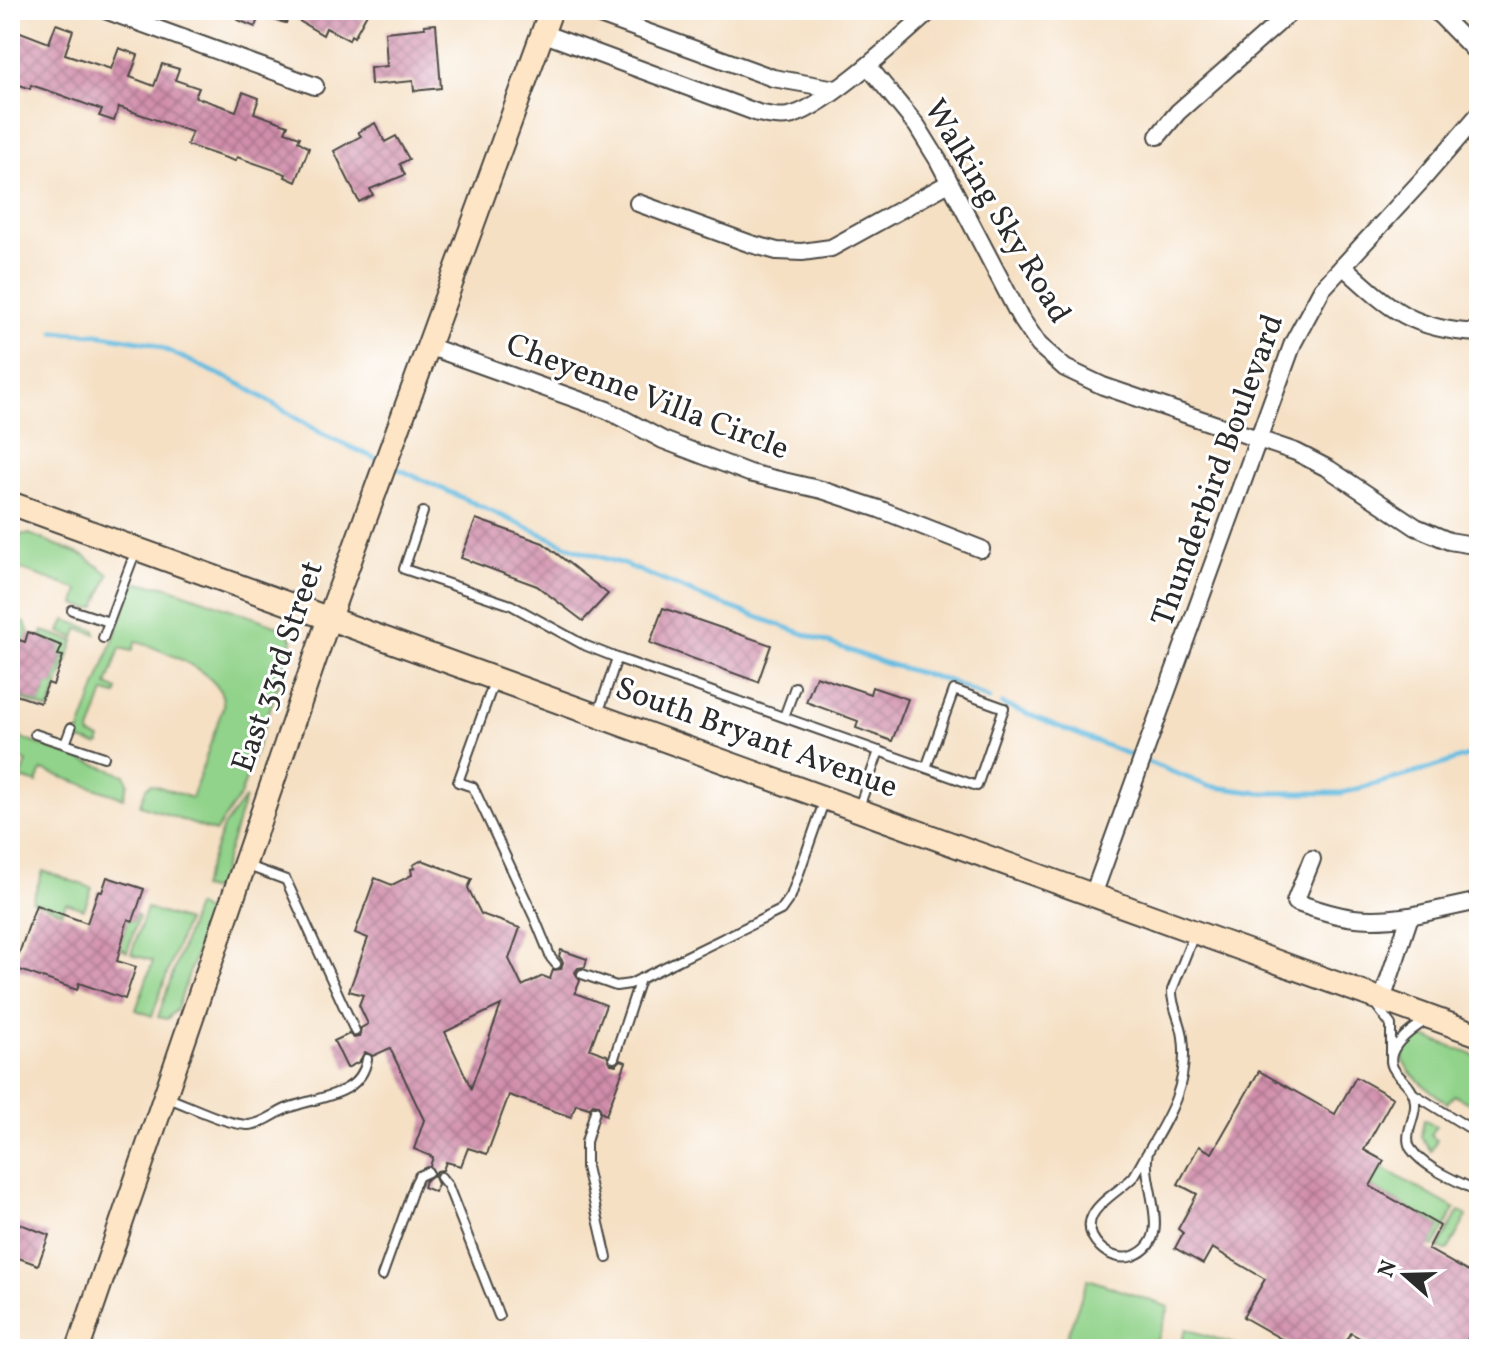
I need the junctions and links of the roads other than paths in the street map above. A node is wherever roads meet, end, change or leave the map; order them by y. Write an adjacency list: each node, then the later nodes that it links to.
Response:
1 (105, 10): 10 (street)
2 (551, 10): 7 (street, East 33rd Street)
3 (586, 10): 11 (street)
4 (931, 10): 9 (street)
5 (1293, 10): 13 (street)
6 (1435, 10): 8 (street)
7 (542, 33): 11 (street); 18 (street, East 33rd Street)
8 (1479, 55)
9 (868, 66): 11 (street); 14 (street, Walking Sky Road)
10 (315, 86)
11 (836, 89)
12 (1479, 114): 16 (street, Thunderbird Boulevard)
13 (1158, 136)
14 (949, 183): 15 (street); 19 (street, Walking Sky Road)
15 (638, 203)
16 (1343, 266): 17 (street); 19 (street, Thunderbird Boulevard)
17 (1479, 333)
18 (428, 346): 24 (street, Cheyenne Villa Circle); 26 (street, East 33rd Street)
19 (1257, 440): 22 (street, Walking Sky Road); 44 (street, Thunderbird Boulevard)
20 (10, 503): 23 (street, South Bryant Avenue)
21 (423, 512): 29 (lane)
22 (1479, 546)
23 (136, 549): 26 (street, South Bryant Avenue); 27 (lane)
24 (981, 549)
25 (72, 610): 27 (lane)
26 (329, 618): 30 (street, South Bryant Avenue); 43 (street, East 33rd Street)
27 (109, 622): 28 (lane)
28 (103, 638)
29 (617, 658): 32 (lane); 33 (lane)
30 (496, 678): 32 (street, South Bryant Avenue); 48 (lane)
31 (795, 687): 33 (lane)
32 (597, 715): 40 (street, South Bryant Avenue)
33 (784, 717): 37 (lane)
34 (71, 728): 36 (lane)
35 (35, 734): 36 (lane)
36 (65, 744): 38 (lane)
37 (879, 751): 39 (lane); 41 (lane)
38 (104, 757)
39 (926, 768): 39 (lane)
40 (825, 798): 41 (street, South Bryant Avenue); 50 (lane)
41 (858, 810): 44 (street, South Bryant Avenue)
42 (1312, 859): 46 (street)
43 (244, 865): 53 (lane); 59 (street, East 33rd Street)
44 (1093, 895): 47 (street, South Bryant Avenue)
45 (1479, 901): 46 (street)
46 (1410, 916): 51 (street)
47 (1195, 931): 51 (street, South Bryant Avenue); 62 (lane)
48 (556, 964)
49 (582, 974): 50 (lane)
50 (640, 979): 55 (lane)
51 (1375, 998): 52 (street, South Bryant Avenue); 56 (lane)
52 (1431, 1018): 54 (street, South Bryant Avenue); 56 (lane)
53 (355, 1031)
54 (1479, 1035)
55 (614, 1058)
56 (1391, 1058): 58 (lane)
57 (367, 1059): 59 (lane)
58 (1414, 1094): 61 (lane); 65 (lane)
59 (165, 1097): 69 (street, East 33rd Street)
60 (595, 1111): 66 (lane)
61 (1479, 1134)
62 (1148, 1152): 62 (lane)
63 (428, 1172): 67 (lane)
64 (441, 1177): 68 (lane)
65 (1479, 1192)
66 (607, 1258)
67 (382, 1276)
68 (499, 1316)
69 (78, 1349)

